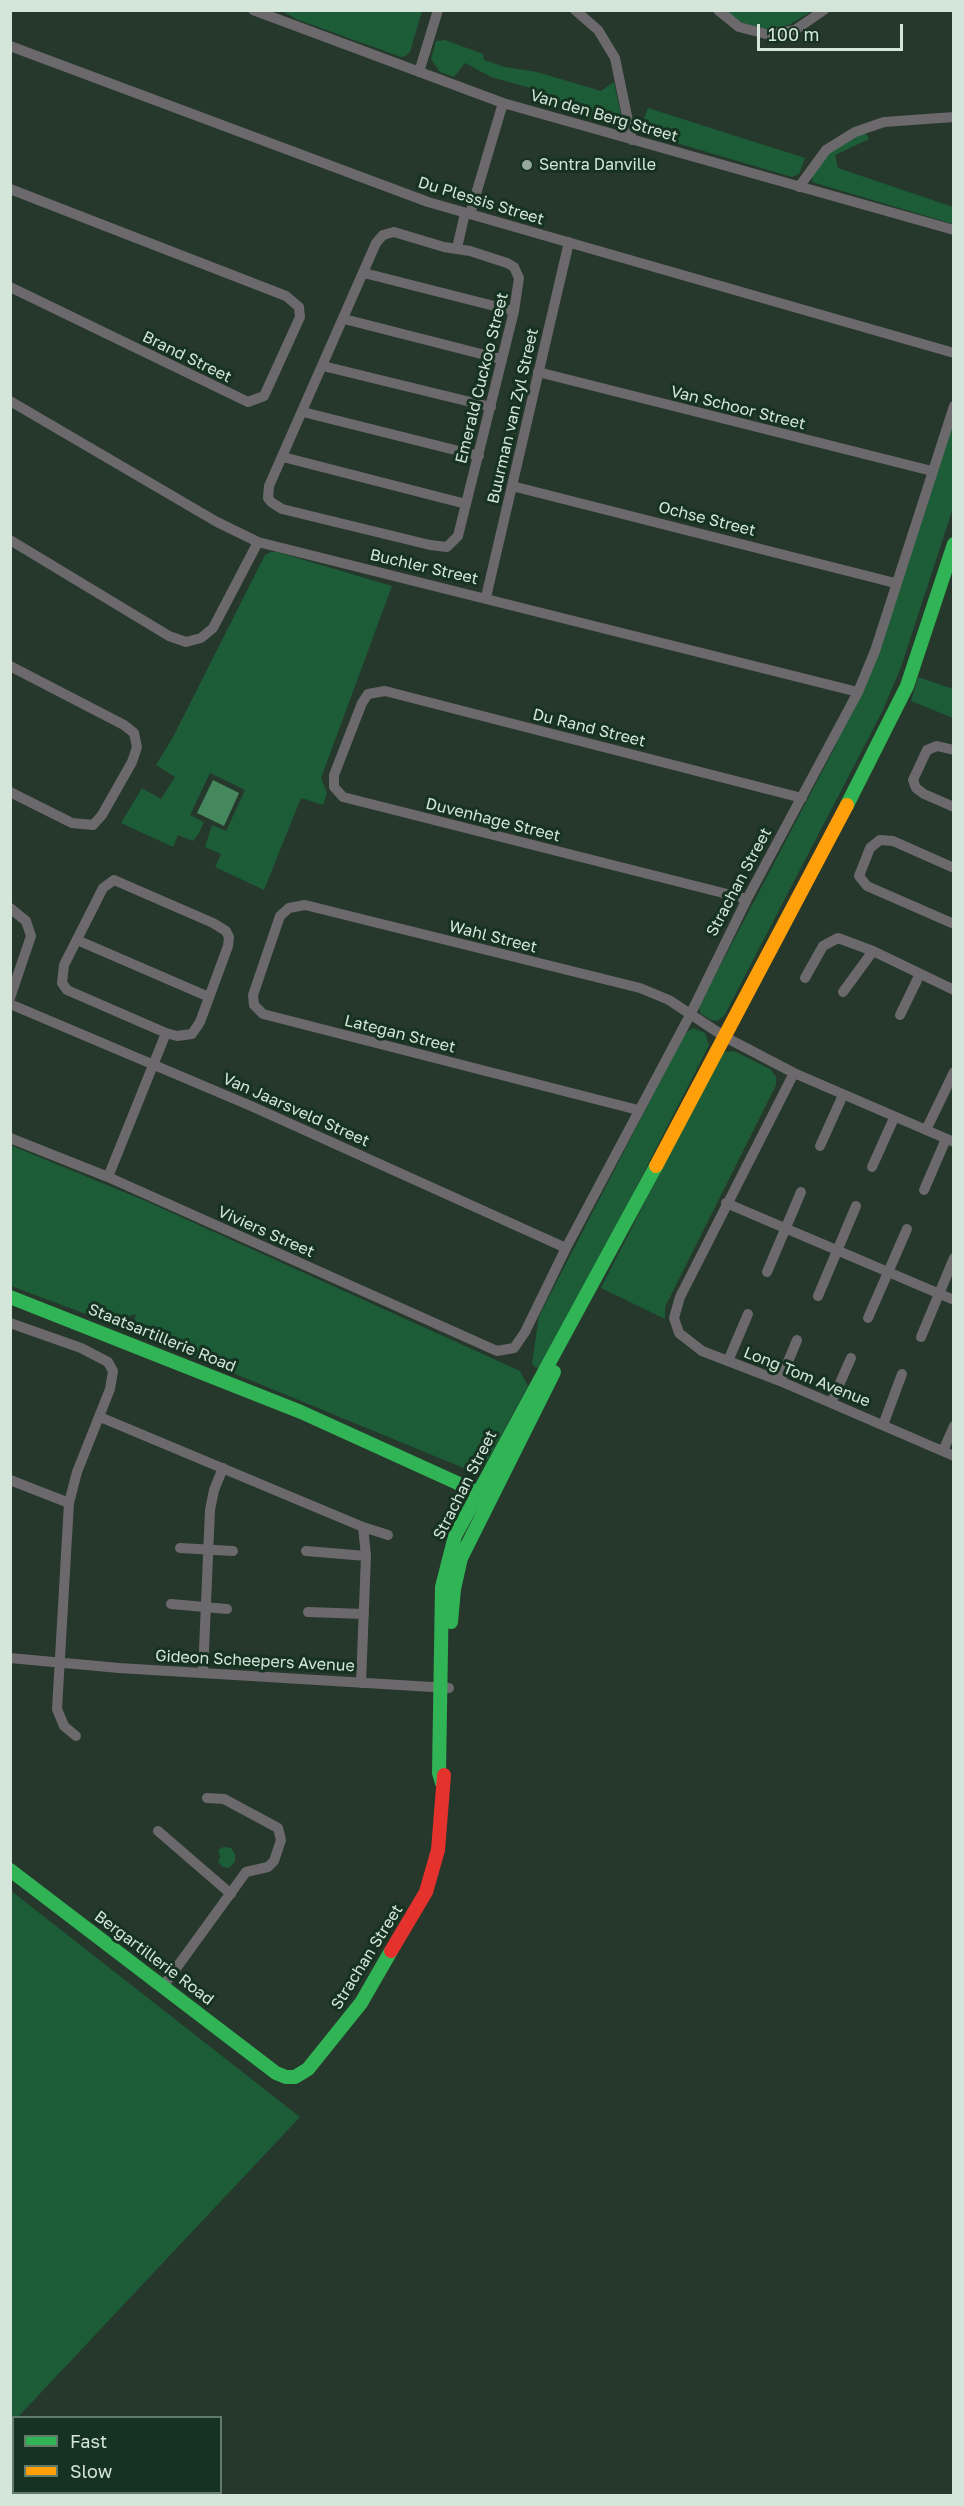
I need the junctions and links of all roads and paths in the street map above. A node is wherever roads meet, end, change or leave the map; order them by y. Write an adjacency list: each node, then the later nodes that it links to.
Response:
1 (254, 10): 7 (street, Van den Berg Street)
2 (438, 10): 7 (street)
3 (575, 10): 10 (street)
4 (718, 10): 5 (street)
5 (824, 10)
6 (10, 46): 13 (street, Du Plessis Street)
7 (419, 72): 8 (street, Van den Berg Street)
8 (503, 103): 10 (street, Van den Berg Street); 13 (street)
9 (954, 117): 11 (street)
10 (632, 140): 11 (street, Van den Berg Street)
11 (799, 187): 14 (street, Van den Berg Street)
12 (10, 189): 18 (street, Brand Street)
13 (468, 214): 15 (street, Du Plessis Street); 16 (street)
14 (954, 230)
15 (569, 242): 21 (street, Du Plessis Street); 24 (street, Buurman van Zyl Street)
16 (457, 248): 17 (street, Emerald Cuckoo Street); 19 (street, Emerald Cuckoo Street)
17 (364, 273): 19 (street); 20 (street, Emerald Cuckoo Street)
18 (10, 287)
19 (514, 310): 22 (street, Emerald Cuckoo Street)
20 (344, 319): 22 (street); 23 (street, Emerald Cuckoo Street)
21 (954, 353)
22 (501, 359): 27 (street, Emerald Cuckoo Street)
23 (323, 366): 27 (street); 28 (street, Emerald Cuckoo Street)
24 (538, 372): 31 (street, Van Schoor Street); 32 (street, Buurman van Zyl Street)
25 (10, 401): 35 (street, Buchler Street)
26 (954, 406): 31 (street, Strachan Street)
27 (490, 407): 29 (street, Emerald Cuckoo Street)
28 (303, 412): 29 (street); 30 (street, Emerald Cuckoo Street)
29 (478, 456): 33 (street, Emerald Cuckoo Street)
30 (283, 457): 33 (street); 33 (street, Emerald Cuckoo Street)
31 (932, 471): 37 (street, Strachan Street)
32 (512, 486): 37 (street, Ochse Street); 38 (street, Buurman van Zyl Street)
33 (466, 504)
34 (10, 540): 35 (street)
35 (258, 542): 38 (street, Buchler Street)
36 (954, 544): 63 (street, Strachan Street)
37 (895, 583): 40 (street, Strachan Street)
38 (486, 597): 40 (street, Buchler Street)
39 (10, 666): 43 (street)
40 (858, 692): 44 (street, Strachan Street)
41 (368, 694): 44 (street, Du Rand Street); 47 (street, Duvenhage Street)
42 (954, 750): 45 (street)
43 (10, 792)
44 (802, 798): 47 (street, Strachan Street)
45 (954, 807)
46 (954, 868): 50 (street)
47 (747, 899): 60 (street, Strachan Street)
48 (10, 908): 58 (street)
49 (284, 912): 60 (street, Wahl Street); 68 (street, Lategan Street)
50 (954, 924)
51 (77, 940): 57 (street); 57 (street); 62 (street)
52 (873, 951): 53 (street); 54 (street); 56 (street)
53 (920, 974): 55 (street); 61 (street)
54 (805, 978)
55 (954, 990)
56 (843, 992)
57 (209, 997): 62 (street)
58 (10, 998)
59 (10, 1004): 64 (street, Van Jaarsveld Street)
60 (690, 1015): 63 (street, Wahl Street); 68 (street, Strachan Street)
61 (900, 1015)
62 (166, 1033): 64 (street)
63 (725, 1037): 66 (street, Wahl Street); 109 (street, Strachan Street)
64 (152, 1063): 75 (street); 82 (street, Van Jaarsveld Street)
65 (954, 1072): 70 (street)
66 (794, 1073): 67 (street, Wahl Street); 78 (street)
67 (843, 1095): 69 (street, Wahl Street); 73 (street)
68 (638, 1110): 82 (street, Strachan Street)
69 (894, 1118): 70 (street, Wahl Street); 74 (street)
70 (926, 1130): 72 (street, Wahl Street)
71 (10, 1138): 75 (street, Viviers Street)
72 (950, 1140): 76 (street)
73 (820, 1146)
74 (872, 1167)
75 (108, 1177): 96 (street, Viviers Street)
76 (924, 1190)
77 (801, 1192): 81 (street)
78 (726, 1203): 81 (street); 98 (street, Long Tom Avenue)
79 (856, 1206): 83 (street)
80 (907, 1229): 86 (street)
81 (785, 1230): 83 (street); 85 (street)
82 (566, 1248): 96 (street, Strachan Street)
83 (836, 1252): 86 (street); 88 (street)
84 (954, 1258): 87 (street)
85 (767, 1272)
86 (888, 1274): 87 (street); 92 (street)
87 (939, 1294): 90 (street); 94 (street)
88 (818, 1296)
89 (10, 1297): 109 (street, Staatsartillerie Road)
90 (954, 1300)
91 (748, 1314): 98 (street)
92 (868, 1318)
93 (10, 1323): 102 (street)
94 (921, 1337)
95 (797, 1340): 100 (street)
96 (509, 1351)
97 (851, 1358): 101 (street)
98 (728, 1361): 100 (street, Long Tom Avenue)
99 (902, 1374): 103 (street)
100 (780, 1381): 101 (street, Long Tom Avenue)
101 (831, 1403): 103 (street, Long Tom Avenue)
102 (100, 1417): 107 (street); 110 (street)
103 (883, 1425): 105 (street, Long Tom Avenue)
104 (954, 1426): 105 (street)
105 (943, 1450): 106 (street, Long Tom Avenue)
106 (954, 1456)
107 (223, 1468): 111 (street); 114 (street)
108 (10, 1480): 110 (street)
109 (486, 1490): 127 (street, Strachan Street)
110 (69, 1503): 124 (street)
111 (363, 1527): 112 (street); 117 (street)
112 (388, 1534)
113 (180, 1548): 114 (street)
114 (208, 1549): 115 (street); 119 (street)
115 (233, 1551)
116 (306, 1551): 117 (street)
117 (366, 1556): 122 (street)
118 (171, 1604): 119 (street)
119 (206, 1608): 120 (street); 125 (street)
120 (227, 1609)
121 (308, 1612): 122 (street)
122 (364, 1614): 126 (street)
123 (10, 1658): 124 (street, Gideon Scheepers Avenue)
124 (60, 1661): 125 (street, Gideon Scheepers Avenue); 128 (street)
125 (203, 1673): 126 (street, Gideon Scheepers Avenue)
126 (362, 1683): 127 (street, Gideon Scheepers Avenue)
127 (445, 1688): 134 (street, Strachan Street)
128 (76, 1736)
129 (207, 1798): 132 (street)
130 (158, 1831): 132 (street)
131 (10, 1870): 133 (street, Bergartillerie Road)
132 (231, 1894): 133 (street)
133 (165, 1985): 134 (street, Bergartillerie Road)
134 (276, 2073)

